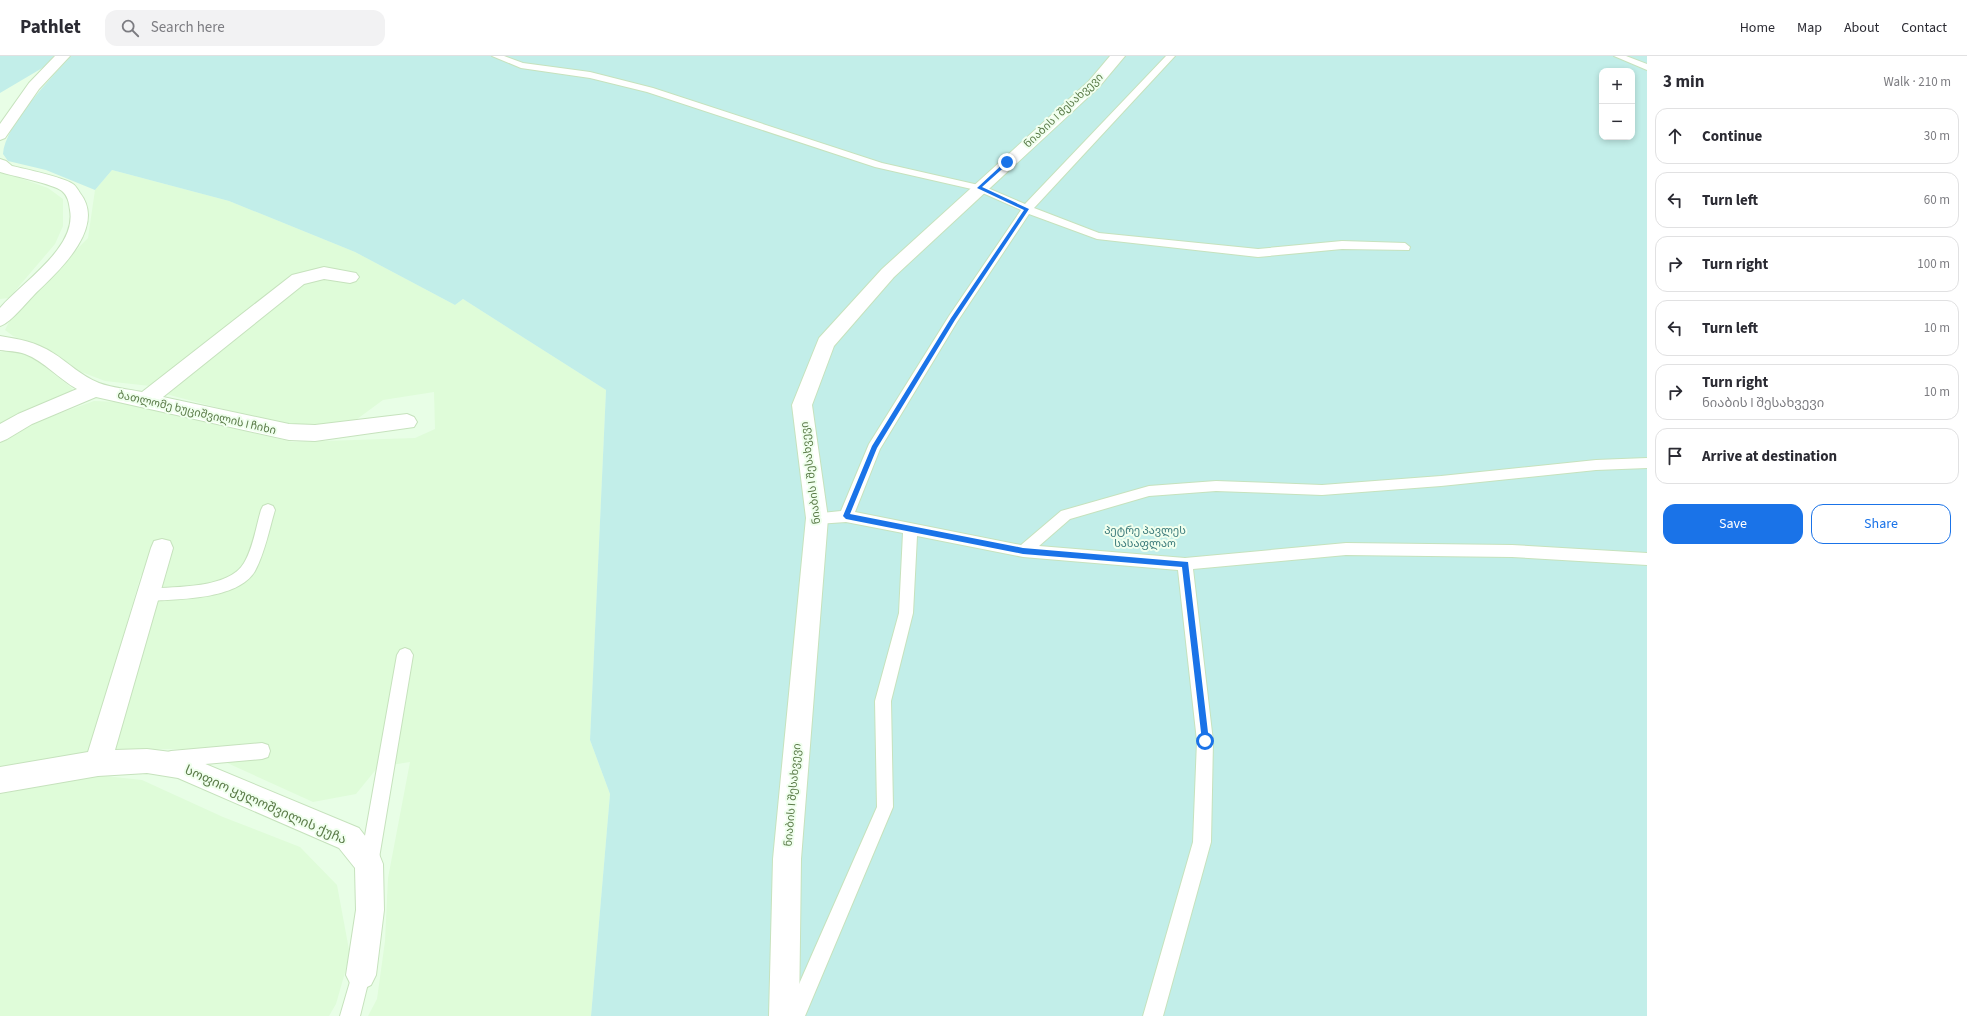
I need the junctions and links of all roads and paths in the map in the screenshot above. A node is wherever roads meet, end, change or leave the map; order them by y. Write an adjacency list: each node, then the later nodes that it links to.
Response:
1 (63, 56): 7 (street)
2 (496, 56): 10 (lane)
3 (1118, 56): 10 (street, ნიაბის I შესახვევი)
4 (1171, 56): 11 (lane)
5 (1618, 56): 6 (lane)
6 (1647, 67)
7 (6, 117): 8 (street)
8 (0, 135)
9 (0, 164): 14 (street)
10 (979, 188): 11 (lane); 23 (street, ნიაბის I შესახვევი)
11 (1027, 209): 12 (lane); 22 (lane)
12 (1405, 247)
13 (350, 276): 17 (street)
14 (0, 320)
15 (0, 343): 16 (street, ბათლომე ხუციშვილის I ჩიხი)
16 (95, 389): 17 (street, ბათლომე ხუციშვილის I ჩიხი); 19 (street)
17 (145, 400): 18 (street, ბათლომე ხუციშვილის I ჩიხი)
18 (407, 422)
19 (0, 434)
20 (1647, 463): 26 (lane)
21 (268, 510): 29 (lane)
22 (846, 516): 23 (lane); 24 (lane)
23 (817, 518): 38 (street, ნიაბის I შესახვევი)
24 (910, 529): 26 (lane); 39 (lane)
25 (162, 548): 29 (street)
26 (1023, 551): 28 (lane)
27 (1647, 559): 28 (lane)
28 (1185, 564): 40 (lane)
29 (149, 595): 33 (street)
30 (405, 655): 35 (lane)
31 (262, 751): 32 (lane)
32 (147, 761): 33 (street, სოფიო ყულოშვილის ქუჩა); 35 (street, სოფიო ყულოშვილის ქუჩა)
33 (98, 763): 34 (street, სოფიო ყულოშვილის ქუჩა)
34 (0, 780)
35 (369, 864): 36 (street)
36 (361, 975): 37 (lane)
37 (350, 1016)
38 (784, 1016)
39 (795, 1016)
40 (1153, 1016)

